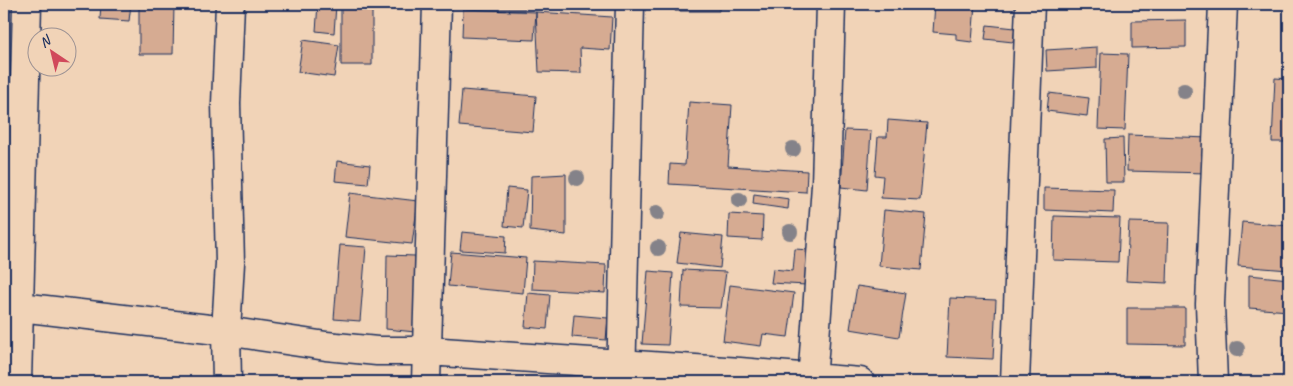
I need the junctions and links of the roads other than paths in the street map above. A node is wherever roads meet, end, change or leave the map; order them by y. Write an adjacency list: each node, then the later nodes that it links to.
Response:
1 (27, 4): 8 (street)
2 (230, 4): 9 (street)
3 (437, 4): 10 (street)
4 (630, 4): 11 (street)
5 (831, 4): 12 (street)
6 (1030, 4): 17 (street)
7 (1223, 4): 18 (street)
8 (12, 307): 9 (street); 13 (street)
9 (226, 330): 10 (street); 14 (street)
10 (428, 351): 11 (street); 15 (street)
11 (620, 373): 12 (street)
12 (812, 381): 16 (street)
13 (18, 382)
14 (227, 382)
15 (426, 382)
16 (860, 382)
17 (1015, 382)
18 (1213, 382)

